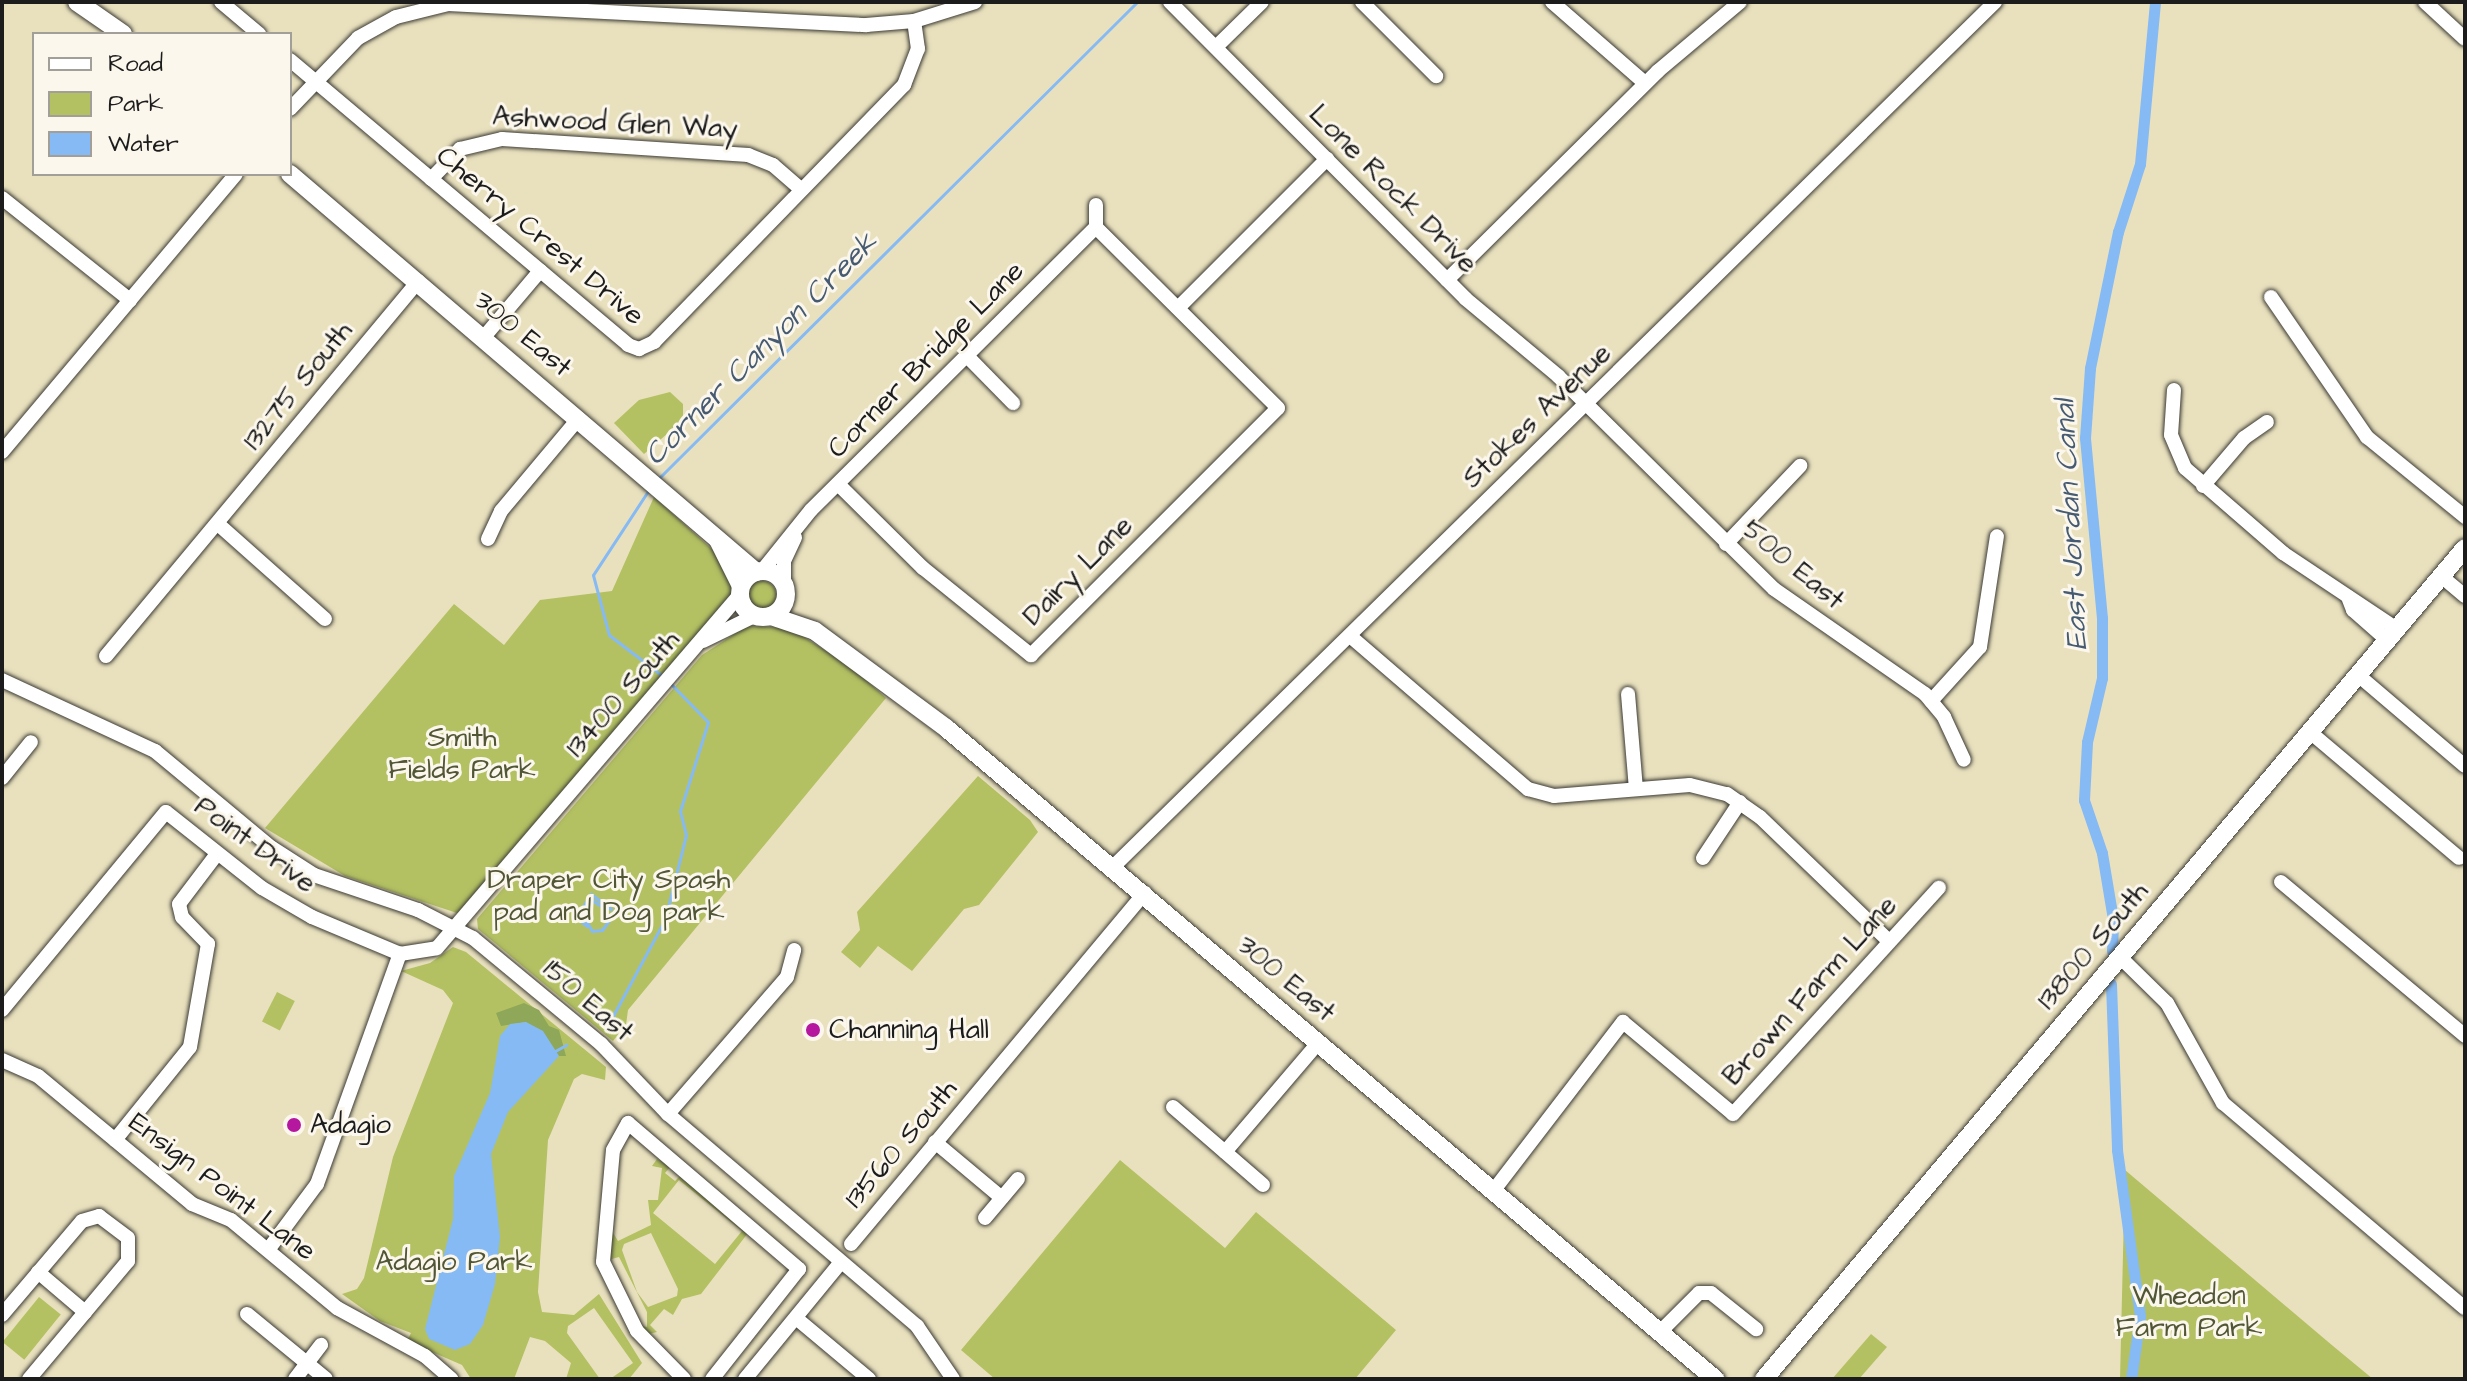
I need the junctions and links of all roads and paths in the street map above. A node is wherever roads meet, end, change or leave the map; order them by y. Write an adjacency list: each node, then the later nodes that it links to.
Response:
1 (221, 2): 15 (street)
2 (975, 2): 13 (street)
3 (1170, 2): 17 (street, Lone Rock Drive)
4 (1262, 2): 17 (street)
5 (1362, 2): 19 (street)
6 (1552, 2): 21 (street)
7 (1740, 2): 21 (street)
8 (1995, 2): 41 (street, Stokes Avenue)
9 (2425, 2): 16 (street)
10 (85, 4): 14 (main road)
11 (438, 4): 12 (street); 20 (street)
12 (563, 5): 13 (street)
13 (914, 21): 27 (street, Cherry Crest Drive)
14 (120, 32)
15 (257, 32)
16 (2465, 39)
17 (1216, 47): 23 (street, Lone Rock Drive)
18 (292, 62): 20 (street, Cherry Crest Drive)
19 (1436, 76)
20 (314, 81): 22 (street); 26 (street, Cherry Crest Drive)
21 (1645, 83): 32 (street)
22 (292, 107)
23 (1327, 159): 32 (street, Lone Rock Drive); 36 (street)
24 (234, 176): 35 (street)
25 (292, 176): 33 (main road, 300 East)
26 (431, 179): 27 (street, Ashwood Glen Way); 31 (street, Cherry Crest Drive)
27 (801, 189): 31 (street, Cherry Crest Drive)
28 (2, 198): 35 (street)
29 (1096, 205): 30 (street)
30 (1096, 227): 36 (street); 38 (street, Corner Bridge Lane)
31 (540, 271): 37 (street)
32 (1447, 280): 41 (street, Lone Rock Drive)
33 (418, 281): 37 (main road, 300 East); 49 (street, 13275 South)
34 (2271, 297): 48 (street)
35 (130, 300): 44 (street)
36 (1178, 308): 46 (street, Dairy Lane)
37 (484, 337): 42 (main road, 300 East)
38 (967, 356): 40 (street); 46 (street, Corner Bridge Lane)
39 (2174, 390): 47 (street)
40 (1013, 403)
41 (1586, 405): 54 (street, 500 East); 65 (street, Stokes Avenue)
42 (579, 418): 52 (street); 53 (main road, 300 East)
43 (2267, 422): 47 (street)
44 (2, 452)
45 (1800, 466): 54 (street)
46 (838, 484): 50 (street, Corner Bridge Lane)
47 (2203, 486): 64 (street)
48 (2465, 517)
49 (218, 524): 62 (street); 67 (street, 13275 South)
50 (795, 532): 56 (street, Corner Bridge Lane); 59 (street, Corner Bridge Lane)
51 (1997, 536): 71 (street)
52 (488, 539)
53 (718, 540): 56 (main road, 300 East); 58 (main road, 300 East)
54 (1726, 544): 71 (street, 500 East)
55 (2465, 548): 57 (main road, 13800 South)
56 (759, 572): 58 (main road); 59 (main road, 300 East)
57 (2441, 576): 60 (street); 64 (main road, 13800 South)
58 (740, 591): 61 (main road, 300 East); 66 (street, 13400 South)
59 (785, 591): 61 (main road); 63 (main road, 300 East)
60 (2465, 596)
61 (763, 616): 63 (main road, 300 East); 66 (street, 13400 South)
62 (325, 619)
63 (815, 631): 82 (main road, 300 East)
64 (2392, 635): 68 (main road, 13800 South)
65 (1350, 636): 77 (street); 82 (street, Stokes Avenue)
66 (703, 641): 86 (street, 13400 South)
67 (106, 656)
68 (2358, 675): 72 (main road, 13800 South); 75 (street)
69 (2, 680): 86 (street, 150 East)
70 (1628, 694): 77 (street)
71 (1931, 701): 74 (street, 500 East)
72 (2310, 732): 81 (street); 90 (main road, 13800 South)
73 (31, 742): 76 (street)
74 (1964, 760)
75 (2465, 766)
76 (2, 778)
77 (1636, 789): 78 (street)
78 (1740, 802): 80 (street); 87 (street)
79 (217, 854): 89 (street, Point Drive); 91 (street, Point Drive); 97 (street)
80 (1703, 858)
81 (2459, 858)
82 (1114, 866): 85 (main road, 300 East)
83 (2281, 882): 92 (street)
84 (1939, 888): 87 (street, Brown Farm Lane)
85 (1145, 893): 93 (main road, 300 East); 98 (street, 13560 South)
86 (458, 928): 89 (street); 96 (street, 150 East)
87 (1889, 941): 102 (street, Brown Farm Lane)
88 (794, 950): 96 (street)
89 (400, 954): 106 (street)
90 (2120, 957): 109 (street); 128 (main road, 13800 South)
91 (2, 1010)
92 (2465, 1036)
93 (1318, 1043): 99 (street); 102 (main road, 300 East)
94 (2, 1060): 97 (street, Ensign Point Lane)
95 (1173, 1107): 99 (street)
96 (668, 1114): 107 (street, 150 East)
97 (115, 1140): 106 (street, Ensign Point Lane)
98 (935, 1142): 103 (street); 105 (street, 13560 South)
99 (1225, 1152): 101 (street)
100 (1018, 1179): 103 (street)
101 (1263, 1185)
102 (1494, 1190): 115 (main road, 300 East)
103 (1002, 1198): 104 (street)
104 (985, 1218)
105 (851, 1244)
106 (268, 1250): 121 (street, Ensign Point Lane)
107 (841, 1262): 113 (street); 126 (street, 150 East)
108 (38, 1272): 110 (street); 110 (street); 112 (street)
109 (2465, 1308)
110 (85, 1312): 118 (street)
111 (247, 1314): 117 (street)
112 (2, 1315)
113 (796, 1318): 124 (street); 125 (street)
114 (1756, 1329): 115 (street)
115 (1660, 1332): 127 (main road, 300 East)
116 (321, 1345): 117 (street)
117 (307, 1364): 119 (street); 120 (street)
118 (29, 1379)
119 (295, 1379)
120 (326, 1379)
121 (451, 1379)
122 (684, 1379): 123 (street)
123 (712, 1379)
124 (745, 1379)
125 (869, 1379)
126 (953, 1379)
127 (1715, 1379)
128 (1764, 1379)

